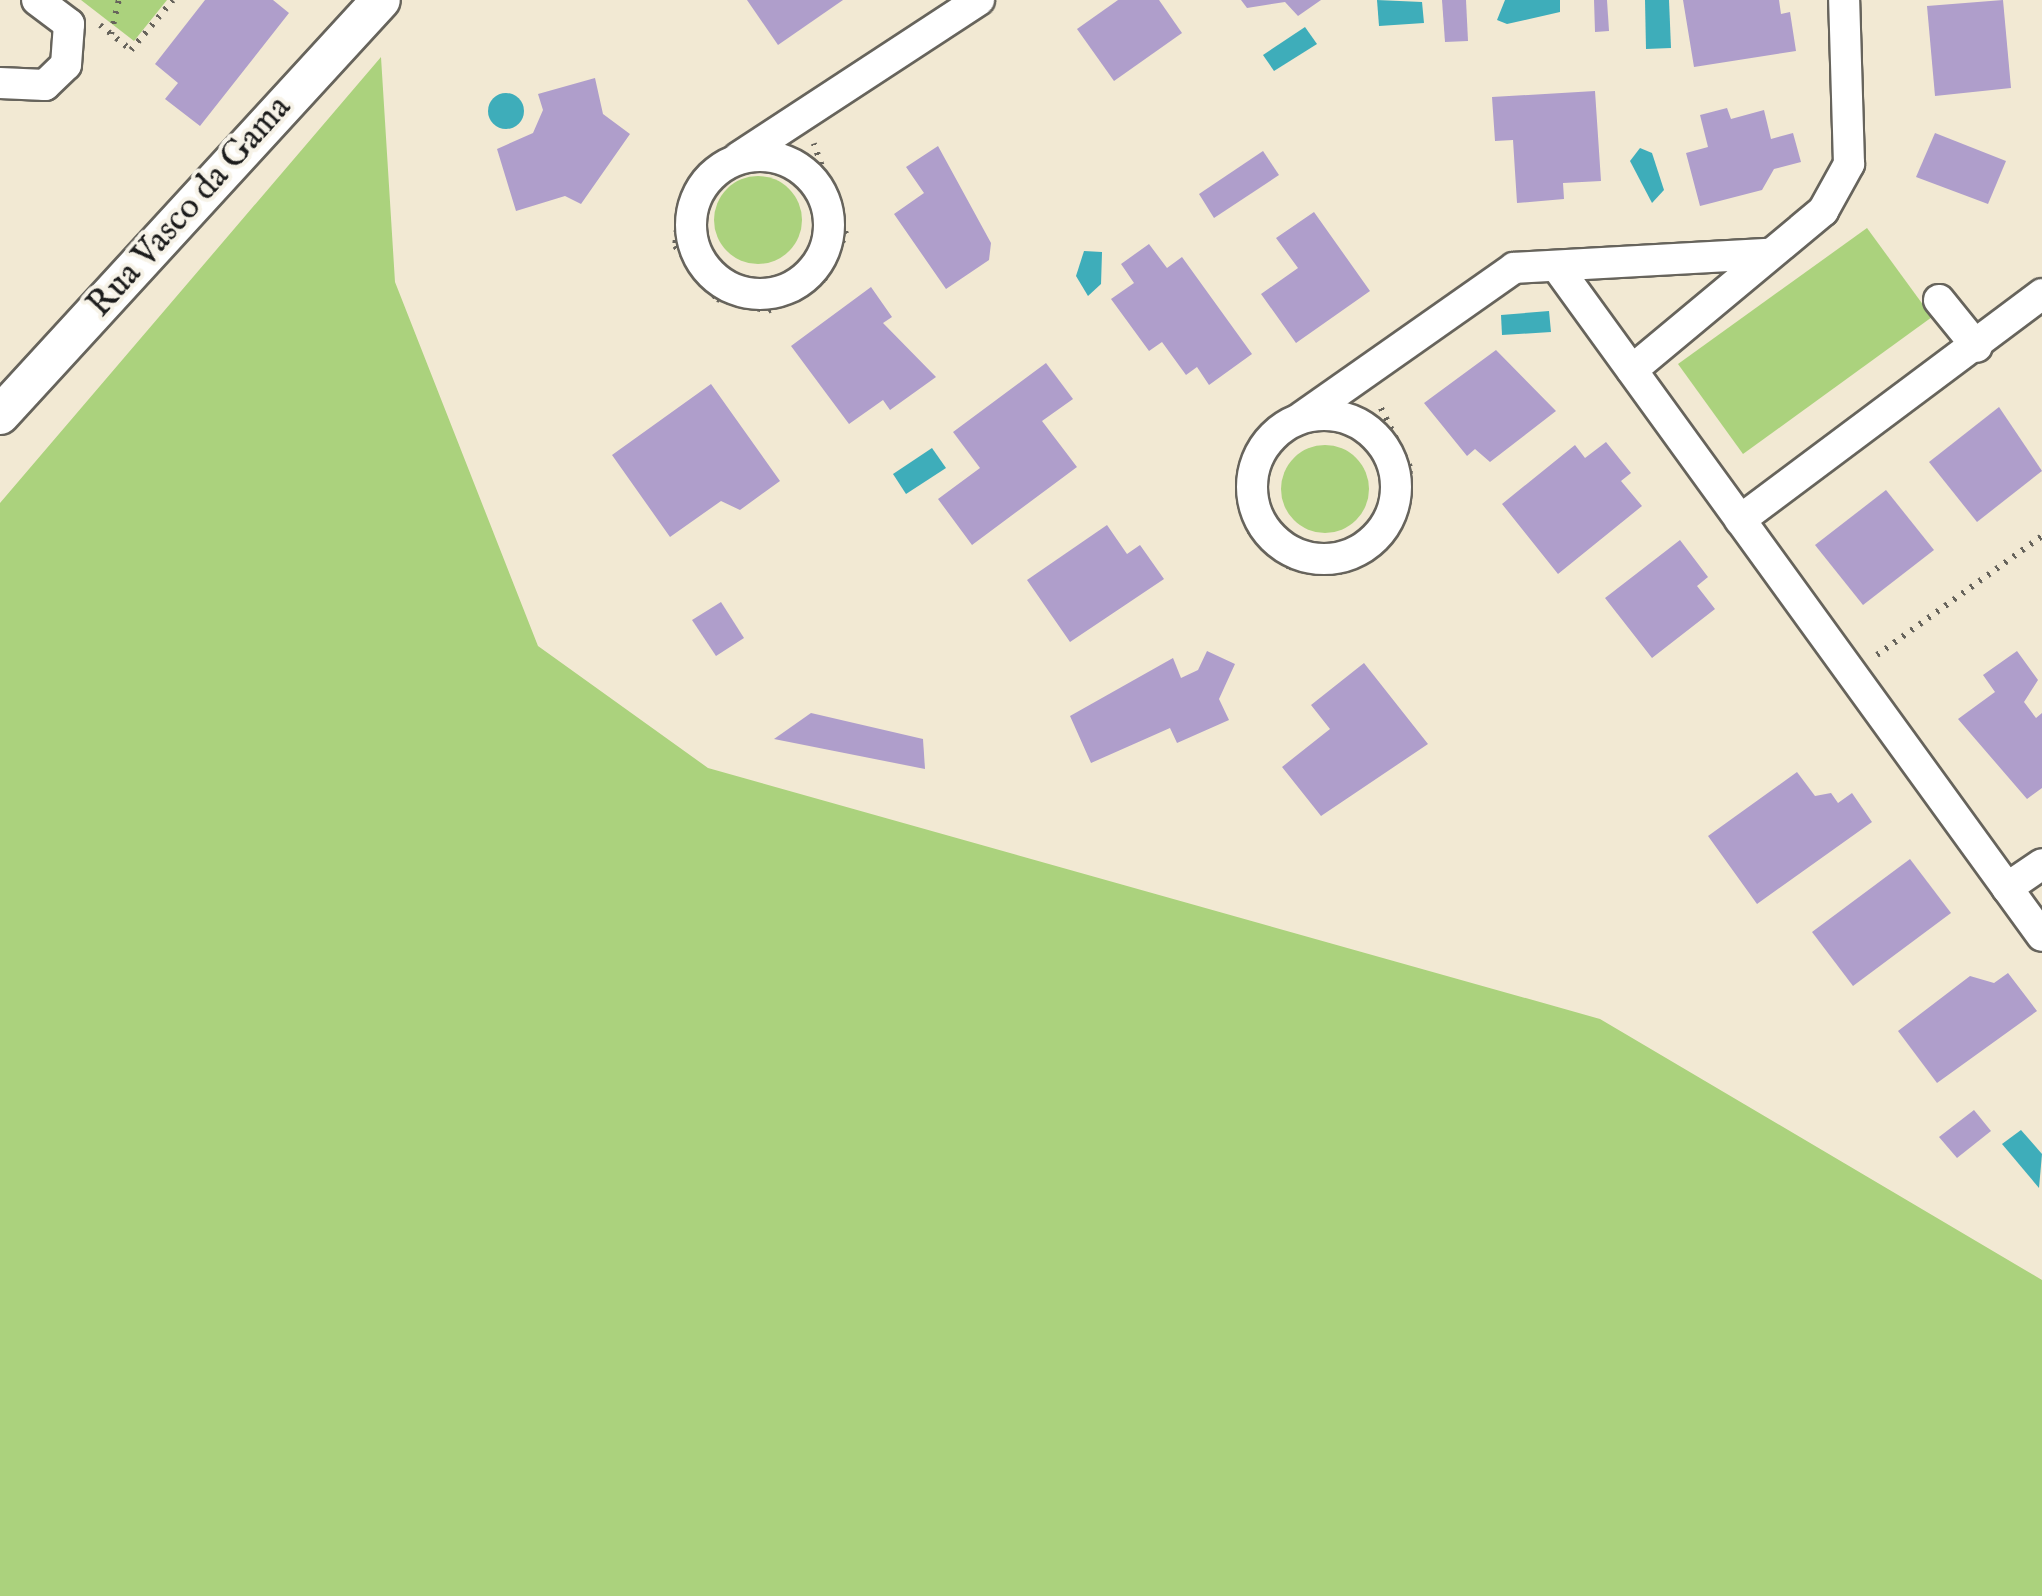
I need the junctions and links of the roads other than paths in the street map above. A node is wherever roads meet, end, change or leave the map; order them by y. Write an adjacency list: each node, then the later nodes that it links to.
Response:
1 (36, 0): 5 (street)
2 (381, 0): 17 (street, Rua Vasco da Gama)
3 (979, 0): 6 (street)
4 (1844, 0): 9 (street)
5 (0, 82)
6 (831, 98): 7 (street); 8 (street)
7 (728, 154): 8 (street); 8 (street)
8 (800, 168)
9 (1768, 254): 10 (street); 14 (street)
10 (1557, 267): 14 (street); 15 (street)
11 (2042, 294): 13 (street)
12 (1939, 300): 13 (street)
13 (1978, 346): 19 (street)
14 (1632, 370): 19 (street)
15 (1383, 376): 16 (street); 18 (street)
16 (1292, 414): 18 (street); 18 (street)
17 (0, 415)
18 (1368, 430)
19 (1740, 520): 21 (street)
20 (2042, 864): 21 (street)
21 (2007, 888): 22 (street)
22 (2042, 936)

